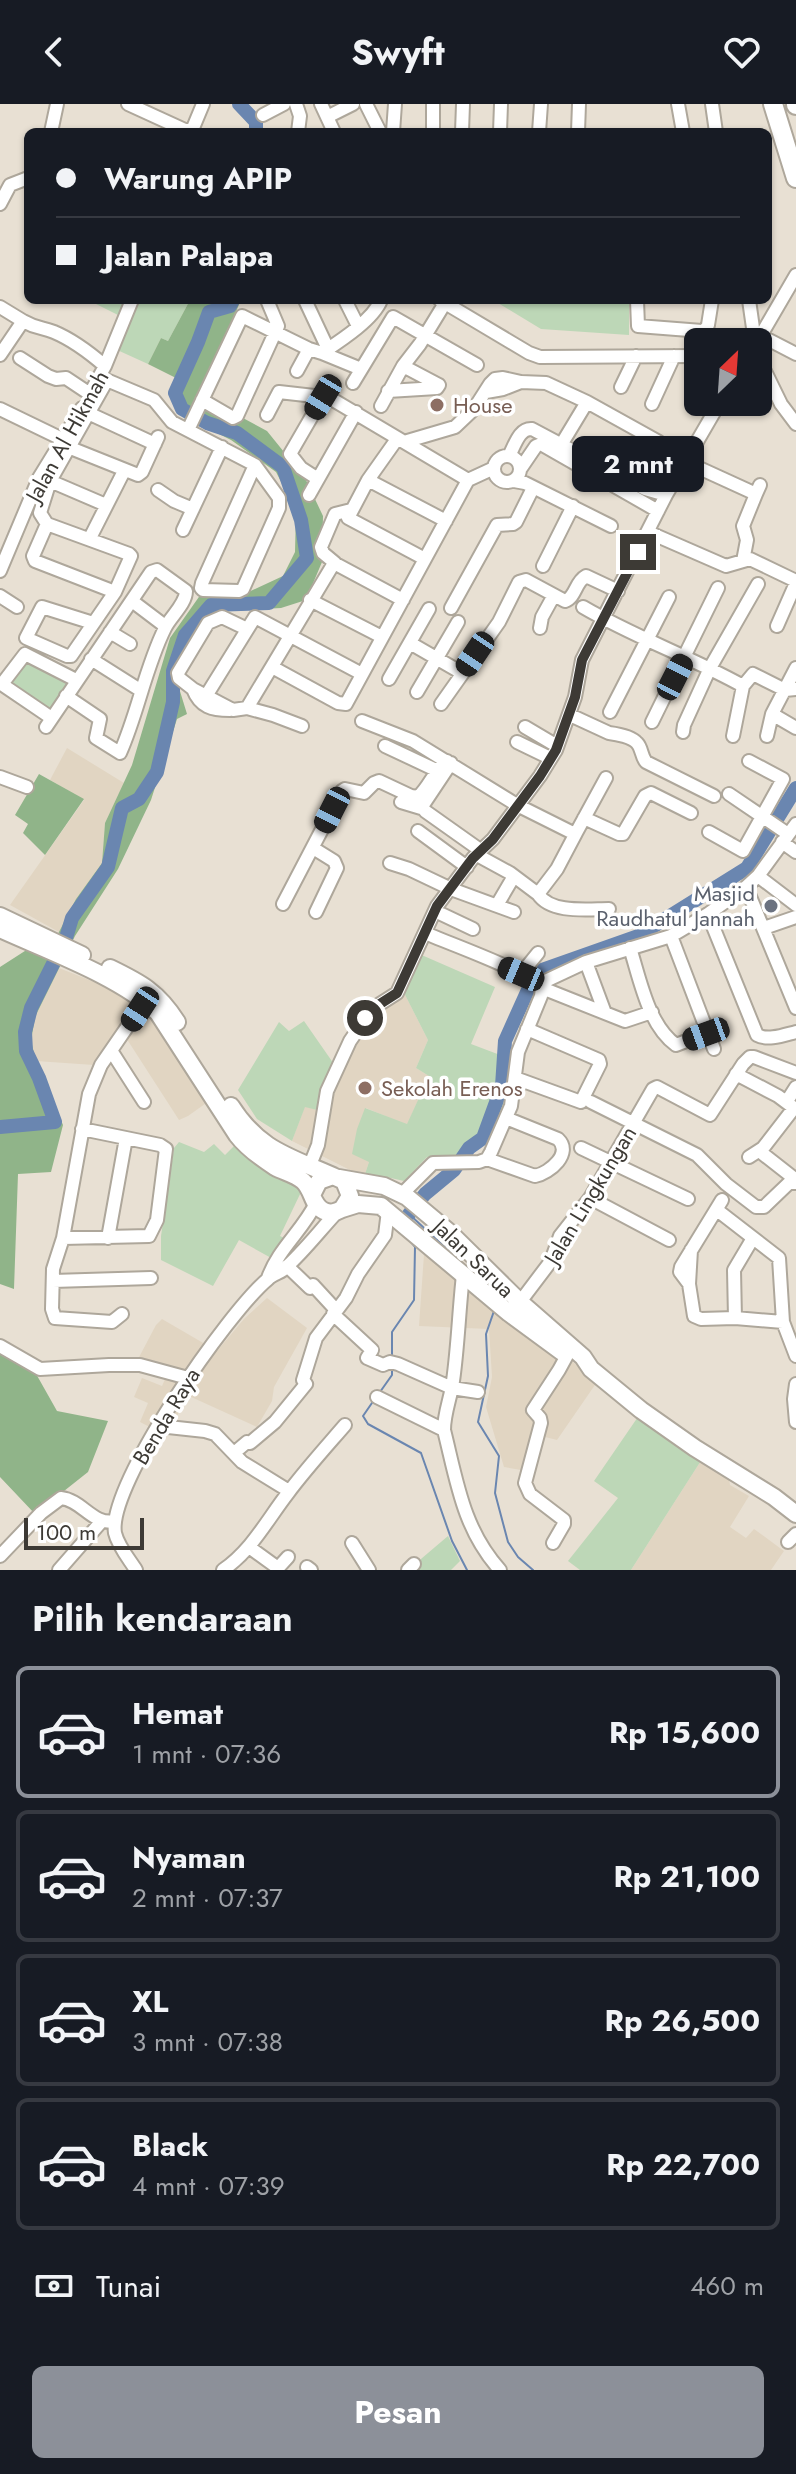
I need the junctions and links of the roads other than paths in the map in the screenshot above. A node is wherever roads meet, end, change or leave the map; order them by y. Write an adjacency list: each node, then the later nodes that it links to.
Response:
1 (57, 104): 20 (street)
2 (128, 104): 21 (street)
3 (203, 104): 22 (street)
4 (284, 104): 18 (street)
5 (296, 104): 23 (street)
6 (321, 104): 19 (street)
7 (353, 104): 19 (street)
8 (366, 104): 25 (street)
9 (395, 104): 26 (street)
10 (433, 104): 27 (street)
11 (463, 104): 28 (street)
12 (501, 104): 29 (street)
13 (541, 104): 30 (street)
14 (579, 104): 31 (street)
15 (678, 104): 32 (street)
16 (712, 104): 33 (street)
17 (773, 104): 34 (highway)
18 (263, 115)
19 (327, 117): 24 (street)
20 (53, 128)
21 (180, 128)
22 (193, 128)
23 (298, 128)
24 (332, 128)
25 (378, 128)
26 (393, 128)
27 (433, 128)
28 (462, 128)
29 (500, 128)
30 (539, 128)
31 (578, 128)
32 (682, 128)
33 (715, 128)
34 (796, 178)
35 (5, 182): 36 (street)
36 (0, 204)
37 (796, 275): 52 (street)
38 (130, 304): 64 (street, Jalan Al Hikmah)
39 (269, 304): 53 (street)
40 (306, 304): 56 (street)
41 (347, 304): 50 (street)
42 (380, 304): 50 (street)
43 (440, 304): 54 (street)
44 (447, 304): 59 (street)
45 (637, 304): 46 (street)
46 (711, 304)
47 (750, 304): 51 (street)
48 (0, 307): 49 (street)
49 (23, 321): 58 (street); 64 (street)
50 (358, 326): 56 (street)
51 (754, 328)
52 (765, 328)
53 (276, 332): 56 (street); 74 (street); 74 (street)
54 (425, 335): 63 (street); 65 (street); 66 (street)
55 (772, 342): 57 (street)
56 (320, 350): 66 (street); 67 (street)
57 (796, 354)
58 (0, 355)
59 (636, 356): 60 (street); 70 (street)
60 (674, 356): 61 (street); 76 (street)
61 (684, 357)
62 (20, 358): 72 (street)
63 (477, 365)
64 (105, 366): 72 (street, Jalan Al Hikmah)
65 (403, 366): 71 (street); 71 (street)
66 (361, 369): 68 (street)
67 (297, 371)
68 (353, 383)
69 (772, 386): 83 (street)
70 (621, 387)
71 (388, 391): 77 (street)
72 (90, 394): 87 (street, Jalan Al Hikmah)
73 (323, 397): 79 (street); 81 (street); 96 (street)
74 (201, 402): 84 (street)
75 (587, 402): 85 (street); 86 (street); 89 (street)
76 (652, 404)
77 (381, 406)
78 (0, 409): 87 (street)
79 (356, 412): 85 (street); 96 (street)
80 (88, 413): 84 (street); 87 (street); 93 (street)
81 (267, 415)
82 (712, 416): 91 (street)
83 (796, 424)
84 (189, 427): 88 (street)
85 (400, 441): 95 (street); 98 (street)
86 (659, 442)
87 (65, 443): 93 (street); 99 (street); 116 (street, Jalan Al Hikmah)
88 (222, 447): 92 (street); 106 (street)
89 (559, 448): 90 (street); 97 (street); 103 (street)
90 (509, 456): 94 (street); 97 (street)
91 (686, 462): 102 (street); 117 (street)
92 (255, 465): 92 (street)
93 (124, 471): 104 (street)
94 (494, 472): 95 (street); 97 (street)
95 (475, 478): 109 (street)
96 (318, 479): 101 (street)
97 (522, 479): 105 (street); 133 (street)
98 (368, 480): 107 (street); 109 (street)
99 (50, 481): 104 (street); 110 (street)
100 (158, 490): 106 (street)
101 (309, 495)
102 (666, 495): 103 (street); 108 (street)
103 (646, 496): 108 (street)
104 (106, 505): 114 (street)
105 (573, 506): 111 (street); 119 (street)
106 (193, 509): 112 (street)
107 (351, 510): 115 (street); 118 (street)
108 (658, 511): 113 (street)
109 (446, 521): 115 (street)
110 (47, 524): 114 (street); 123 (street)
111 (611, 526)
112 (183, 530)
113 (648, 532): 117 (street); 124 (street)
114 (90, 538): 123 (street)
115 (425, 559): 129 (street)
116 (2, 561)
117 (743, 561): 120 (street)
118 (335, 563): 128 (street); 129 (street)
119 (543, 566)
120 (796, 582): 139 (street)
121 (758, 584): 152 (street)
122 (718, 588): 148 (street)
123 (115, 592): 137 (street)
124 (616, 594): 126 (street); 135 (street)
125 (0, 596): 131 (street)
126 (553, 597): 140 (street); 154 (street)
127 (669, 597): 145 (street)
128 (310, 600): 143 (street); 144 (street)
129 (403, 600): 144 (street)
130 (132, 601): 138 (street); 138 (street); 142 (street)
131 (17, 607)
132 (583, 607): 135 (street)
133 (451, 608)
134 (429, 609): 146 (street)
135 (604, 619): 145 (street); 170 (street)
136 (458, 622): 149 (street)
137 (93, 623): 137 (street)
138 (165, 626): 161 (street)
139 (777, 626)
140 (540, 628)
141 (247, 629): 143 (street); 160 (street); 165 (street)
142 (110, 632): 147 (street); 150 (street)
143 (290, 635): 151 (street); 155 (street)
144 (382, 637): 155 (street)
145 (648, 640): 148 (street); 168 (street)
146 (410, 643): 149 (street); 156 (street)
147 (130, 644)
148 (685, 657): 152 (street); 172 (street)
149 (436, 658): 154 (street); 163 (street)
150 (91, 659): 157 (street); 161 (street)
151 (272, 667): 155 (street); 167 (street)
152 (710, 668): 159 (street); 176 (street)
153 (796, 668): 162 (street)
154 (462, 673): 166 (street)
155 (362, 674)
156 (389, 679)
157 (76, 680): 158 (street); 164 (street)
158 (1, 684): 164 (street)
159 (743, 686): 162 (street); 177 (street)
160 (193, 689): 165 (street); 167 (street)
161 (140, 690): 164 (street)
162 (791, 690): 169 (street)
163 (417, 692)
164 (66, 696)
165 (206, 696): 167 (street)
166 (441, 704)
167 (240, 709): 173 (street)
168 (610, 712)
169 (772, 714): 175 (street); 178 (street)
170 (570, 715): 181 (street); 190 (street)
171 (362, 721): 184 (street)
172 (652, 722)
173 (302, 726)
174 (525, 727): 181 (street)
175 (796, 728)
176 (683, 732)
177 (733, 736)
178 (767, 736)
179 (517, 742): 182 (street)
180 (385, 746): 185 (street)
181 (557, 746): 182 (street)
182 (550, 758): 192 (street)
183 (749, 761): 196 (street)
184 (449, 762): 185 (street); 191 (street); 192 (street)
185 (436, 770): 200 (street)
186 (0, 777): 188 (street)
187 (606, 778): 195 (street)
188 (27, 787)
189 (729, 794): 196 (street)
190 (714, 796)
191 (401, 802)
192 (517, 805): 199 (street); 201 (street)
193 (425, 811): 201 (street)
194 (691, 813): 195 (street)
195 (584, 818): 199 (street)
196 (780, 828): 198 (street); 202 (street); 206 (street)
197 (418, 831): 204 (street)
198 (709, 832)
199 (576, 833): 209 (street)
200 (313, 848): 210 (street); 215 (street)
201 (479, 852): 204 (street); 205 (street)
202 (796, 852)
203 (390, 863): 208 (street)
204 (467, 867): 208 (street)
205 (514, 876): 209 (street); 211 (street)
206 (758, 876): 207 (street); 212 (street)
207 (746, 887): 217 (street); 220 (street)
208 (451, 889): 211 (street); 214 (street)
209 (538, 894): 213 (street)
210 (283, 904)
211 (497, 905): 216 (street)
212 (796, 905)
213 (609, 909)
214 (435, 911): 222 (street); 257 (street)
215 (316, 912)
216 (514, 912)
217 (708, 914): 224 (street); 239 (street)
218 (0, 916): 225 (main road)
219 (796, 917): 220 (street)
220 (764, 928): 231 (street)
221 (0, 929): 225 (main road)
222 (473, 929)
223 (430, 935): 232 (street)
224 (671, 936): 226 (street); 240 (street)
225 (47, 944): 228 (main road)
226 (630, 948): 229 (street); 236 (street)
227 (538, 953): 232 (street)
228 (72, 956): 234 (main road); 257 (main road, Jalan Sarua)
229 (586, 962): 233 (street); 237 (street)
230 (796, 968): 231 (street)
231 (782, 973): 235 (street)
232 (522, 975): 233 (street)
233 (539, 985): 237 (street); 238 (street)
234 (145, 1001): 242 (street); 260 (main road)
235 (796, 1008)
236 (652, 1012): 237 (street); 240 (street)
237 (605, 1013)
238 (527, 1029): 245 (street); 245 (street)
239 (796, 1032)
240 (707, 1033): 241 (street)
241 (714, 1049)
242 (112, 1052): 246 (street); 250 (street)
243 (796, 1073): 244 (street)
244 (736, 1074): 249 (street, Jalan Lingkungan); 253 (street)
245 (515, 1078): 248 (street)
246 (144, 1102)
247 (591, 1102): 249 (street)
248 (506, 1118): 255 (street); 255 (street)
249 (633, 1125): 256 (street, Jalan Lingkungan); 259 (street)
250 (82, 1129): 251 (street); 266 (street)
251 (126, 1138): 267 (street); 267 (street)
252 (581, 1148): 256 (street)
253 (763, 1148): 254 (street); 259 (street)
254 (749, 1157)
255 (487, 1159): 261 (street)
256 (610, 1163): 262 (street, Jalan Lingkungan); 263 (street)
257 (310, 1165): 258 (main road, Jalan Sarua); 260 (main road)
258 (336, 1177): 260 (main road); 261 (main road, Jalan Sarua); 264 (main road)
259 (795, 1182)
260 (311, 1193): 264 (main road); 273 (street, Benda Raya)
261 (404, 1195): 275 (main road, Jalan Sarua)
262 (590, 1198): 269 (street); 275 (street, Jalan Lingkungan)
263 (688, 1199)
264 (340, 1210): 265 (main road); 270 (street, Benda Raya)
265 (394, 1215): 271 (main road, Jalan Sarua); 276 (street)
266 (63, 1238): 267 (street); 274 (street)
267 (108, 1238)
268 (753, 1238): 278 (street); 278 (street); 279 (street)
269 (669, 1240)
270 (287, 1266): 273 (street, Benda Raya); 276 (street)
271 (463, 1275): 281 (main road, Jalan Sarua); 285 (street)
272 (151, 1278): 274 (street)
273 (268, 1278): 283 (street, Benda Raya)
274 (53, 1281): 277 (street)
275 (520, 1302): 281 (main road, Jalan Sarua)
276 (335, 1312): 285 (street); 292 (street)
277 (122, 1314)
278 (735, 1318): 279 (street)
279 (783, 1322): 282 (street)
280 (0, 1346): 283 (street)
281 (569, 1351): 294 (main road, Jalan Sarua); 298 (street)
282 (796, 1356)
283 (188, 1378): 290 (street, Benda Raya)
284 (796, 1384): 288 (street)
285 (452, 1388): 286 (street); 291 (street)
286 (478, 1392)
287 (377, 1397): 291 (street)
288 (795, 1418)
289 (345, 1425): 293 (street)
290 (159, 1426): 292 (street); 295 (street, Benda Raya)
291 (444, 1430): 306 (street)
292 (234, 1453): 293 (street)
293 (289, 1491): 299 (street)
294 (796, 1514)
295 (115, 1521): 296 (street); 303 (street)
296 (101, 1522): 300 (street); 302 (street)
297 (352, 1543): 305 (street)
298 (553, 1543)
299 (249, 1547): 301 (street); 304 (street)
300 (0, 1556)
301 (288, 1557)
302 (59, 1570)
303 (136, 1570)
304 (223, 1570)
305 (369, 1570)
306 (500, 1570)

